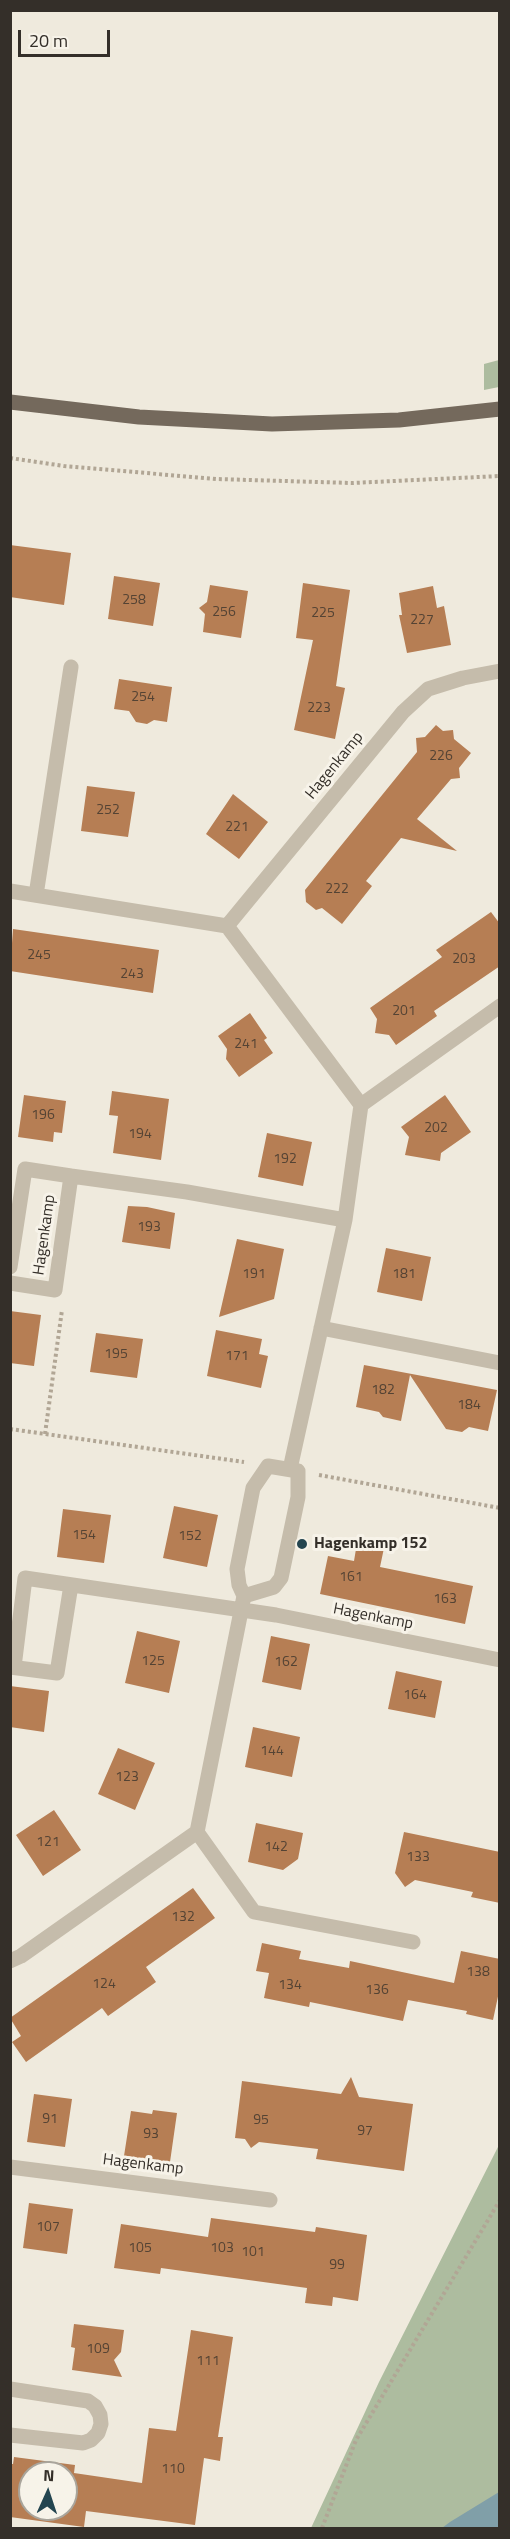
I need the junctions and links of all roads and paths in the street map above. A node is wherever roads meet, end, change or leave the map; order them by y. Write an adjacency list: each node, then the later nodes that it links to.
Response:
1 (10, 402): 2 (main road)
2 (500, 409)
3 (10, 458): 4 (path)
4 (500, 476)
5 (70, 667): 8 (street)
6 (500, 671): 9 (street, Hagenkamp)
7 (10, 891): 8 (street)
8 (36, 895): 9 (street)
9 (227, 926): 11 (street)
10 (500, 1006): 11 (street)
11 (361, 1105): 13 (street, Hagenkamp)
12 (71, 1176): 13 (street, Hagenkamp); 14 (street, Hagenkamp); 16 (street, Hagenkamp)
13 (345, 1220): 17 (street, Hagenkamp)
14 (10, 1267)
15 (10, 1283): 16 (street, Hagenkamp)
16 (55, 1290): 20 (path)
17 (321, 1328): 18 (street); 22 (street, Hagenkamp)
18 (500, 1364)
19 (10, 1430): 20 (path)
20 (45, 1434): 21 (path)
21 (268, 1466): 22 (street); 25 (street)
22 (294, 1470): 23 (path); 25 (street, Hagenkamp)
23 (500, 1508)
24 (71, 1585): 25 (street, Hagenkamp); 27 (street, Hagenkamp); 27 (street, Hagenkamp)
25 (242, 1603): 26 (street, Hagenkamp); 28 (street)
26 (500, 1660)
27 (12, 1667)
28 (197, 1832): 29 (street); 30 (street)
29 (413, 1942)
30 (10, 1961)
31 (10, 2167): 32 (street, Hagenkamp)
32 (270, 2199)
33 (500, 2200): 36 (path)
34 (10, 2389): 35 (street)
35 (10, 2435)
36 (322, 2529)

